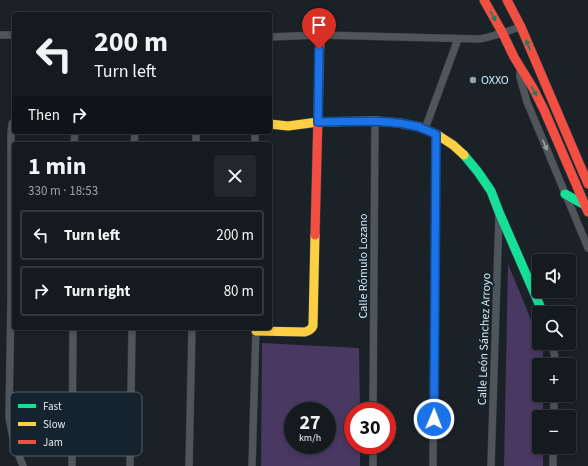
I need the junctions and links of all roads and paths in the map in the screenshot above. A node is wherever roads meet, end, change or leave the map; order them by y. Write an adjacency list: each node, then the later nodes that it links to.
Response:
1 (484, 0): 4 (street, one-way to 4)
2 (507, 0): 3 (street)
3 (521, 27): 4 (street); 17 (street, one-way to 3)
4 (502, 32): 9 (street); 10 (street)
5 (0, 35): 6 (street)
6 (12, 35)
7 (320, 35): 8 (street); 9 (street); 12 (street)
8 (272, 37)
9 (458, 39): 15 (street)
10 (520, 69): 18 (street, one-way to 18); 19 (street, one-way to 19)
11 (375, 121): 12 (street); 15 (street); 29 (street, Calle Rómulo Lozano)
12 (318, 122): 14 (street); 26 (street)
13 (12, 124): 30 (street)
14 (272, 124)
15 (424, 129): 16 (street)
16 (436, 134): 20 (street); 42 (street)
17 (588, 184)
18 (565, 194): 19 (street); 21 (street)
19 (586, 209)
20 (499, 212): 22 (street); 43 (street, Calle León Sánchez Arroyo)
21 (588, 248)
22 (540, 306)
23 (73, 330): 27 (street)
24 (132, 330): 28 (street)
25 (192, 330): 39 (street)
26 (256, 330): 40 (street)
27 (73, 392)
28 (131, 392)
29 (373, 402)
30 (10, 422)
31 (373, 454): 41 (street)
32 (553, 454): 44 (street)
33 (19, 456): 36 (street)
34 (72, 456): 37 (street)
35 (130, 456): 38 (street)
36 (23, 466)
37 (72, 466)
38 (130, 466)
39 (189, 466)
40 (252, 466)
41 (372, 466)
42 (433, 466)
43 (491, 466)
44 (553, 466)

